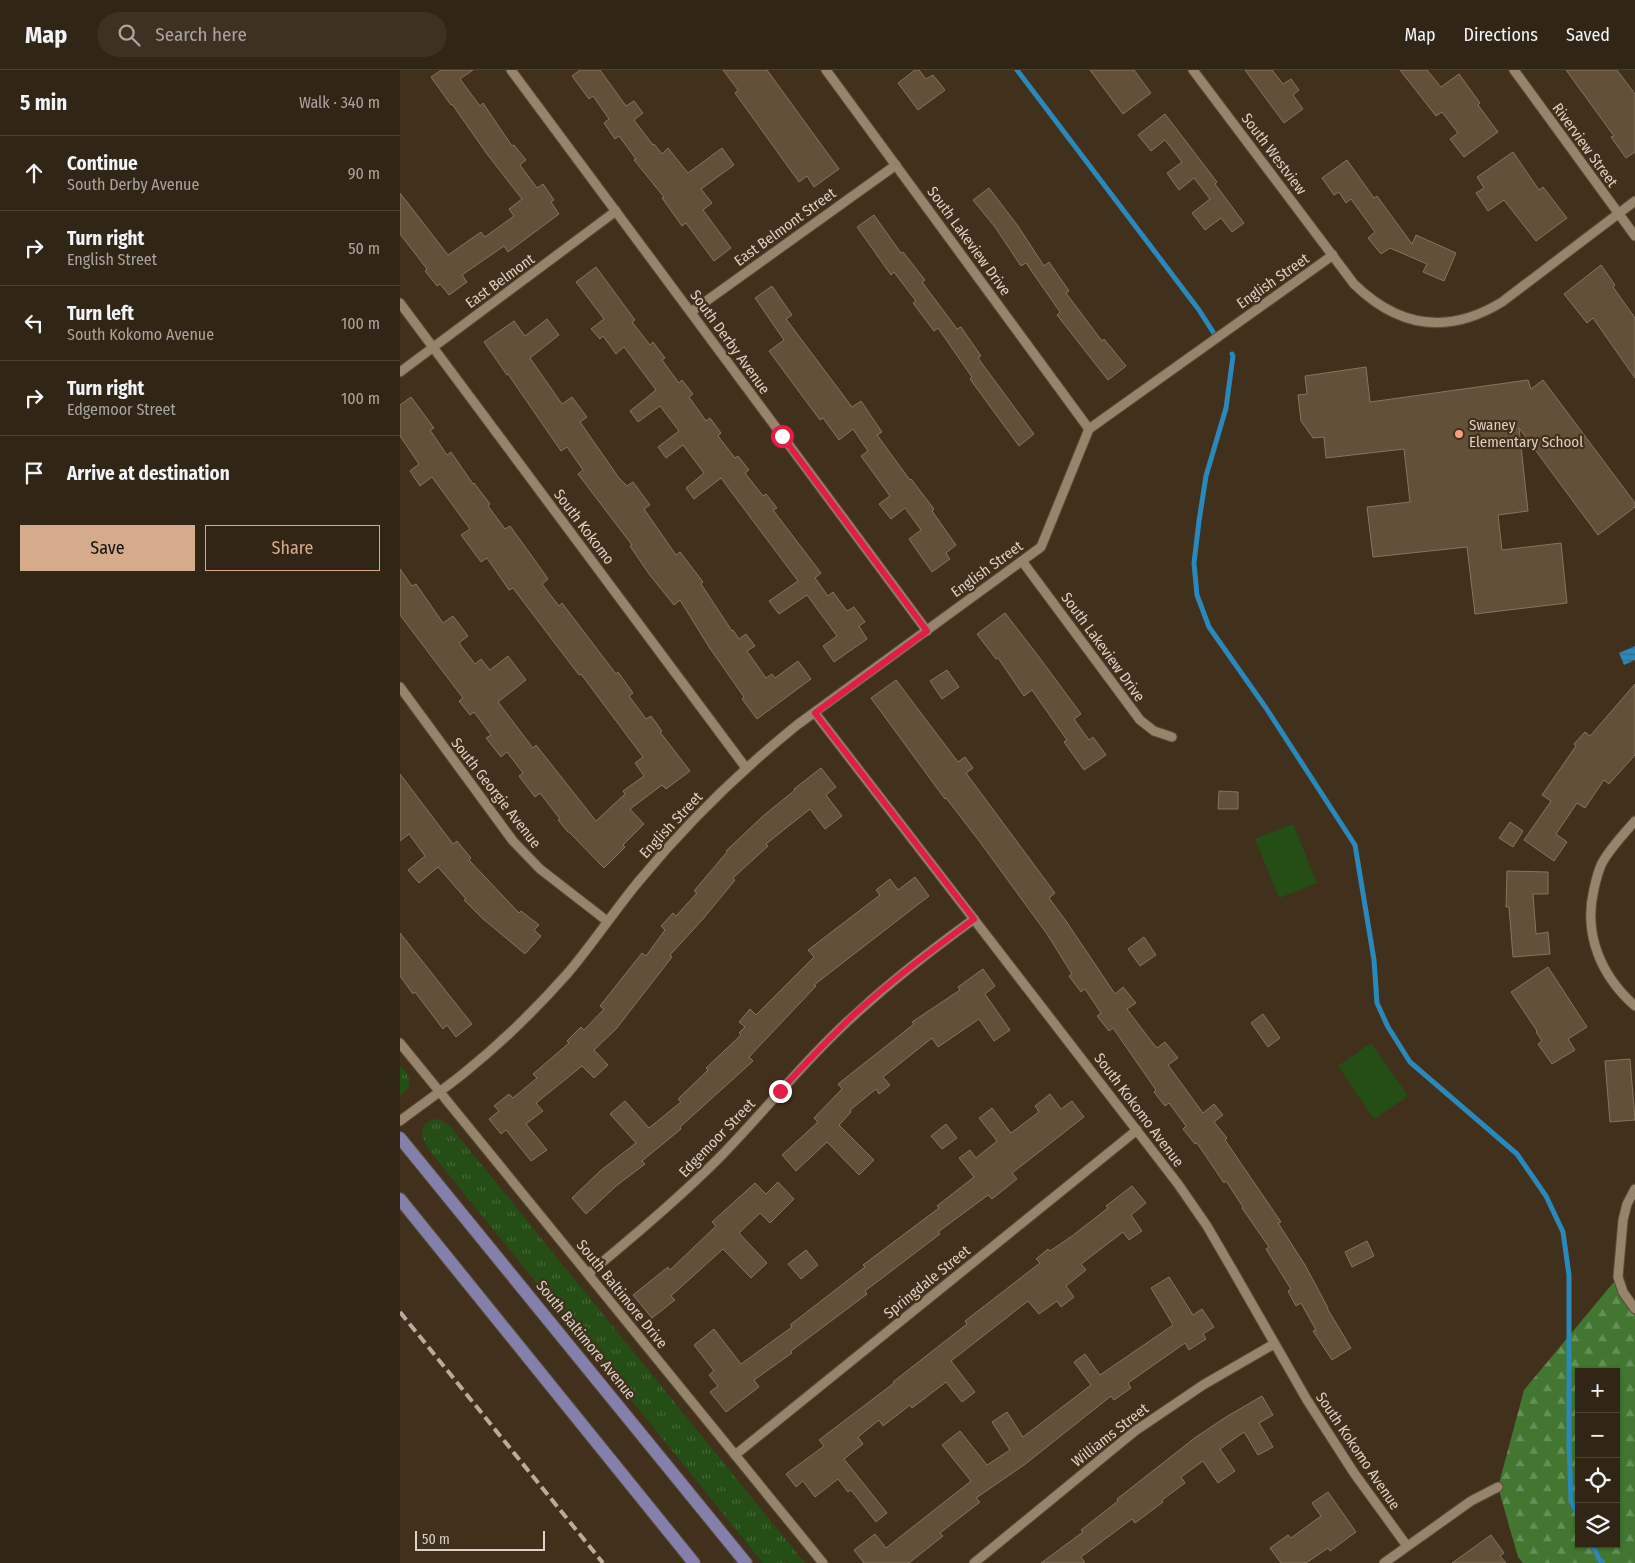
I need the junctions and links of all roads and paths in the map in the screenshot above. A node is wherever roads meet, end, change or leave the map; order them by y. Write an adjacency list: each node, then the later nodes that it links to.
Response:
1 (511, 70): 7 (street, South Derby Avenue)
2 (826, 70): 5 (street, South Lakeview Drive)
3 (1193, 70): 10 (street, South Westview)
4 (1514, 70): 8 (street, Riverview Street)
5 (896, 165): 12 (street, East Belmont Street); 15 (street, South Lakeview Drive)
6 (1635, 201): 8 (street, English Street)
7 (616, 211): 12 (street, South Derby Avenue); 13 (street, East Belmont)
8 (1618, 213): 9 (street, Riverview Street); 10 (street, English Street)
9 (1635, 236)
10 (1333, 255): 15 (street, English Street)
11 (400, 303): 13 (street, South Kokomo)
12 (691, 312): 17 (street, South Derby Avenue)
13 (433, 347): 14 (street, East Belmont); 21 (street, South Kokomo)
14 (400, 372)
15 (1089, 429): 16 (street, English Street)
16 (1022, 561): 17 (street, English Street); 20 (street, South Lakeview Drive)
17 (927, 631): 19 (street, English Street)
18 (400, 687): 24 (street, South Georgie Avenue)
19 (815, 713): 21 (street, English Street); 23 (street, South Kokomo Avenue)
20 (1172, 737)
21 (746, 768): 24 (street, English Street)
22 (1635, 821): 25 (street)
23 (974, 919): 29 (street, South Kokomo Avenue); 33 (street, Edgemoor Street)
24 (607, 921): 27 (street, English Street)
25 (1635, 1006)
26 (400, 1043): 27 (street, South Baltimore Drive)
27 (439, 1092): 28 (street, English Street); 33 (street, South Baltimore Drive)
28 (400, 1121)
29 (1137, 1130): 35 (street, South Kokomo Avenue); 36 (street, Springdale Street)
30 (400, 1138): 40 (main road, South Baltimore Avenue)
31 (1635, 1189): 34 (street)
32 (400, 1199): 39 (main road)
33 (588, 1274): 36 (street, South Baltimore Drive)
34 (1635, 1309)
35 (1274, 1344): 38 (street, South Kokomo Avenue); 42 (street, Williams Street)
36 (735, 1455): 41 (street, South Baltimore Drive)
37 (1498, 1487): 38 (street)
38 (1407, 1546): 43 (street)
39 (694, 1563)
40 (746, 1563)
41 (823, 1563)
42 (974, 1563)
43 (1384, 1563)

